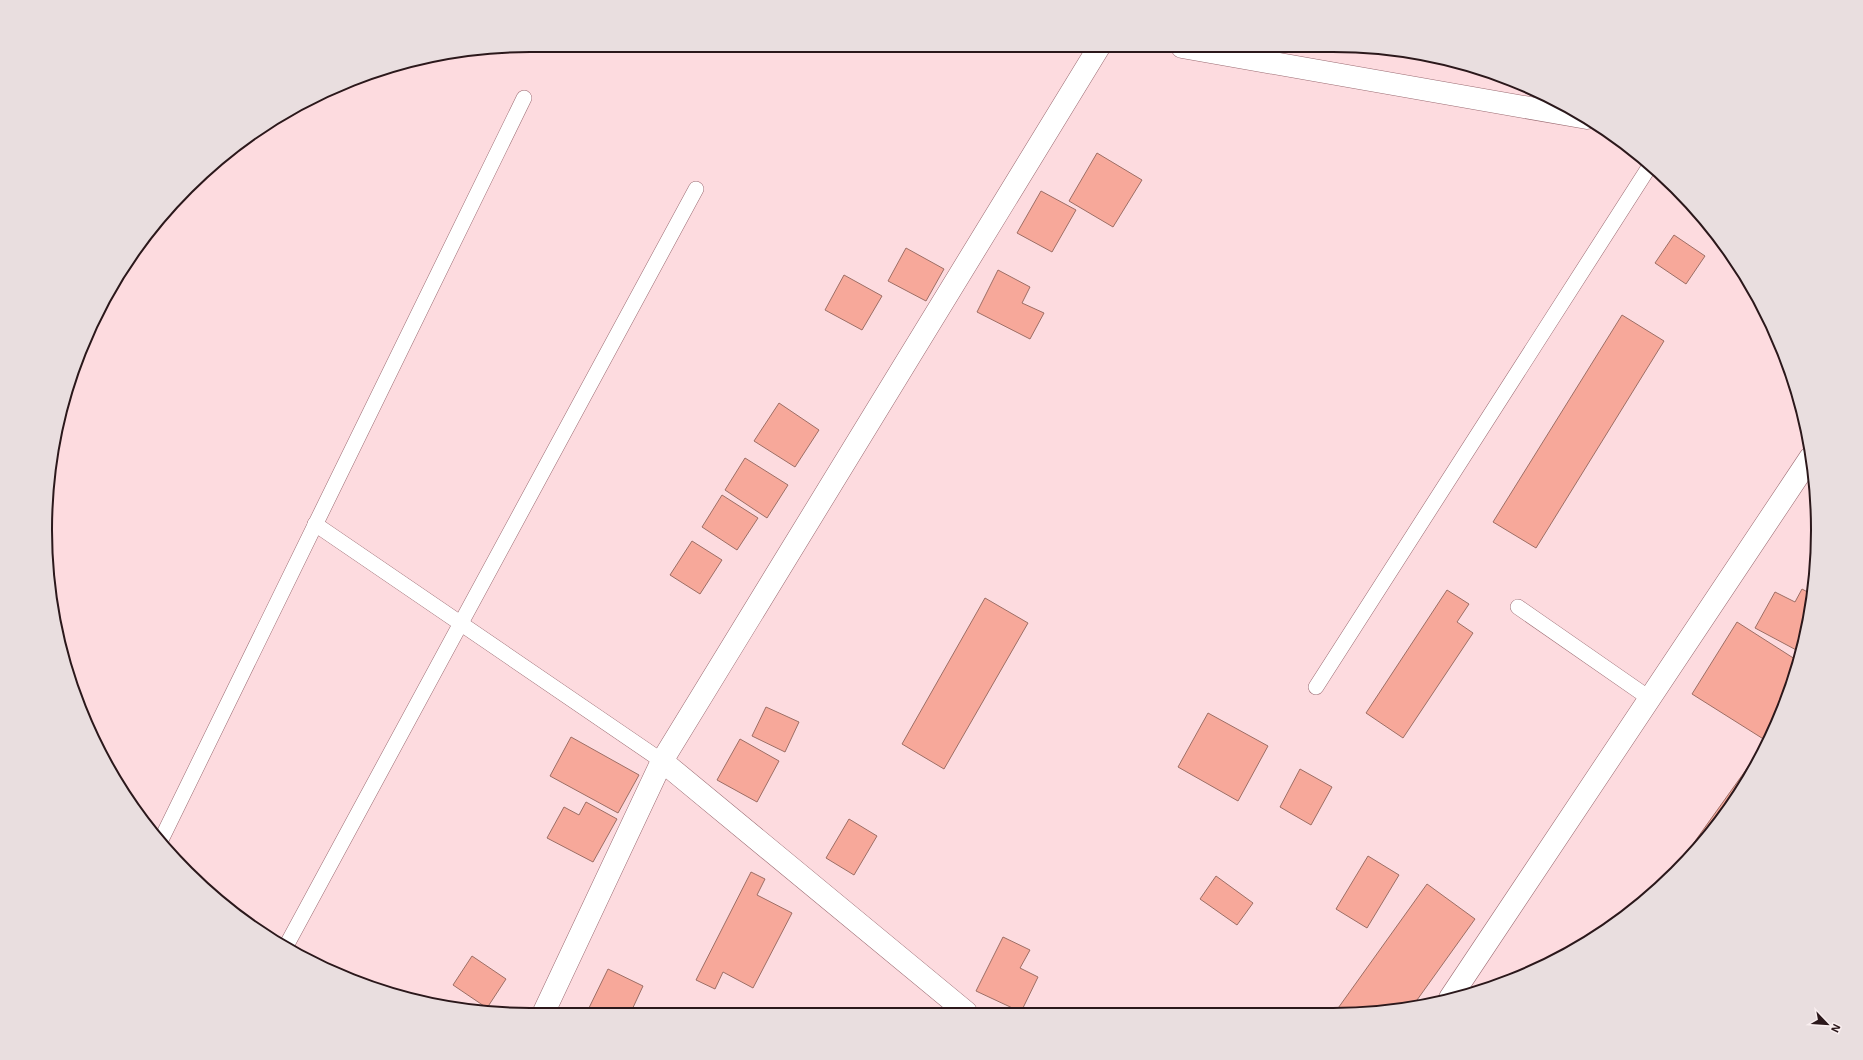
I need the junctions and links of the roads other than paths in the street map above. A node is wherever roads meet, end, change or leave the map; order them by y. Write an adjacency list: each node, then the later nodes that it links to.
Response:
1 (1096, 52): 13 (street)
2 (1211, 52): 4 (street)
3 (524, 98): 8 (lane)
4 (1570, 115)
5 (1647, 170): 11 (lane)
6 (696, 189): 10 (lane)
7 (1806, 464): 12 (street)
8 (315, 524): 10 (lane); 14 (lane)
9 (1518, 607): 12 (lane)
10 (461, 624): 13 (lane); 15 (lane)
11 (1316, 687)
12 (1649, 698): 16 (street)
13 (662, 761): 17 (street); 18 (street)
14 (163, 836)
15 (288, 942)
16 (1453, 993)
17 (547, 1008)
18 (961, 1008)

